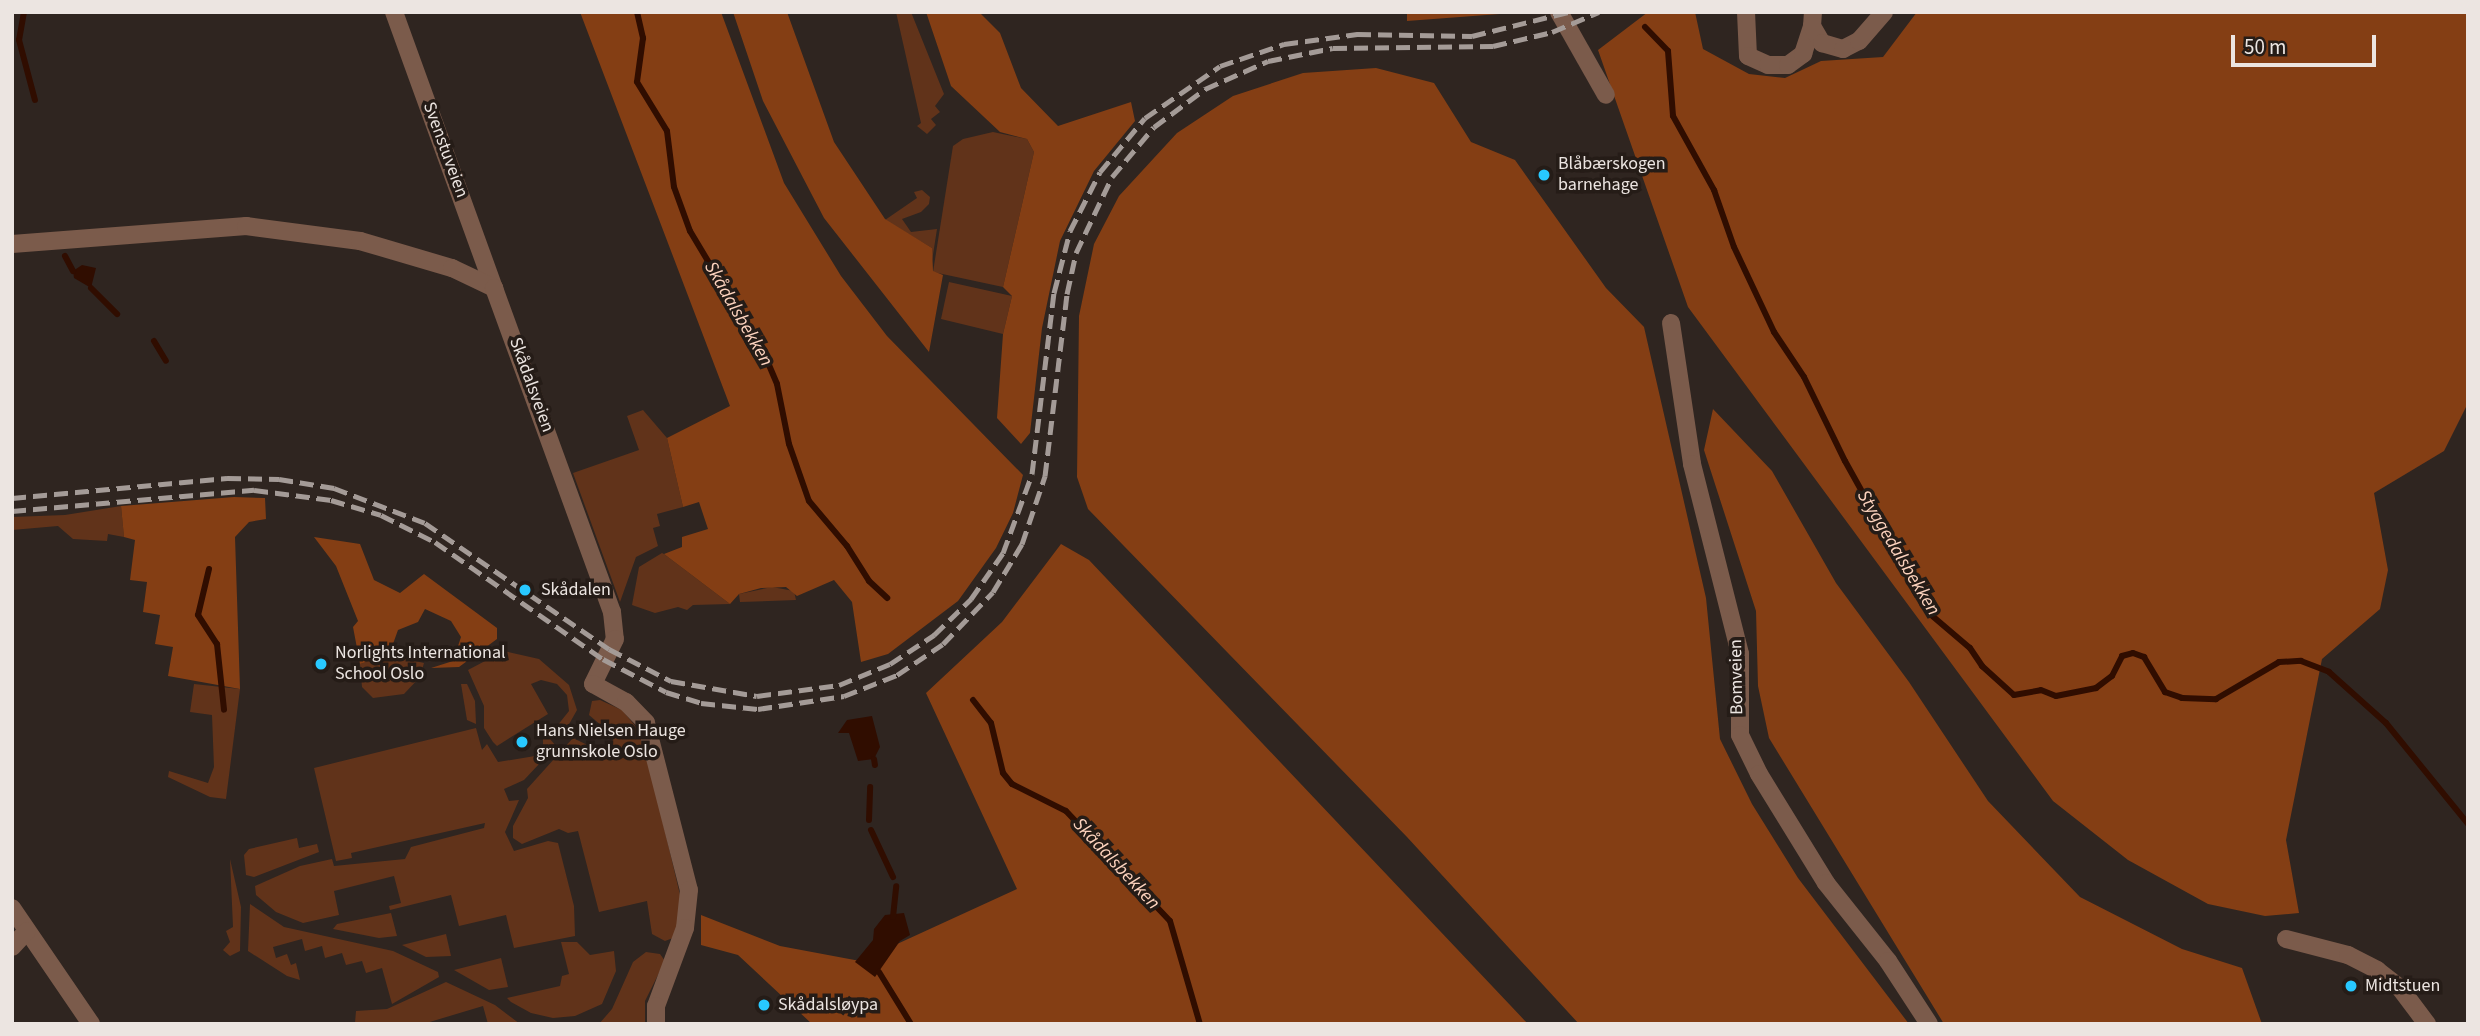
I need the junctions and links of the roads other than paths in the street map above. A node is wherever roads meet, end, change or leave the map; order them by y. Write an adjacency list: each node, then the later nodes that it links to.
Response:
1 (394, 12): 8 (street, Svenstuveien)
2 (1559, 12): 6 (street)
3 (1746, 12): 5 (street)
4 (1884, 12): 5 (street)
5 (1812, 19)
6 (1606, 95)
7 (12, 244): 8 (street)
8 (494, 288): 15 (street, Skådalsveien)
9 (1671, 323): 16 (street, Bomveien)
10 (12, 908): 11 (street)
11 (27, 931): 13 (street); 14 (street)
12 (2287, 939): 17 (street)
13 (12, 947)
14 (91, 1024)
15 (656, 1024)
16 (1929, 1024)
17 (2427, 1024)

